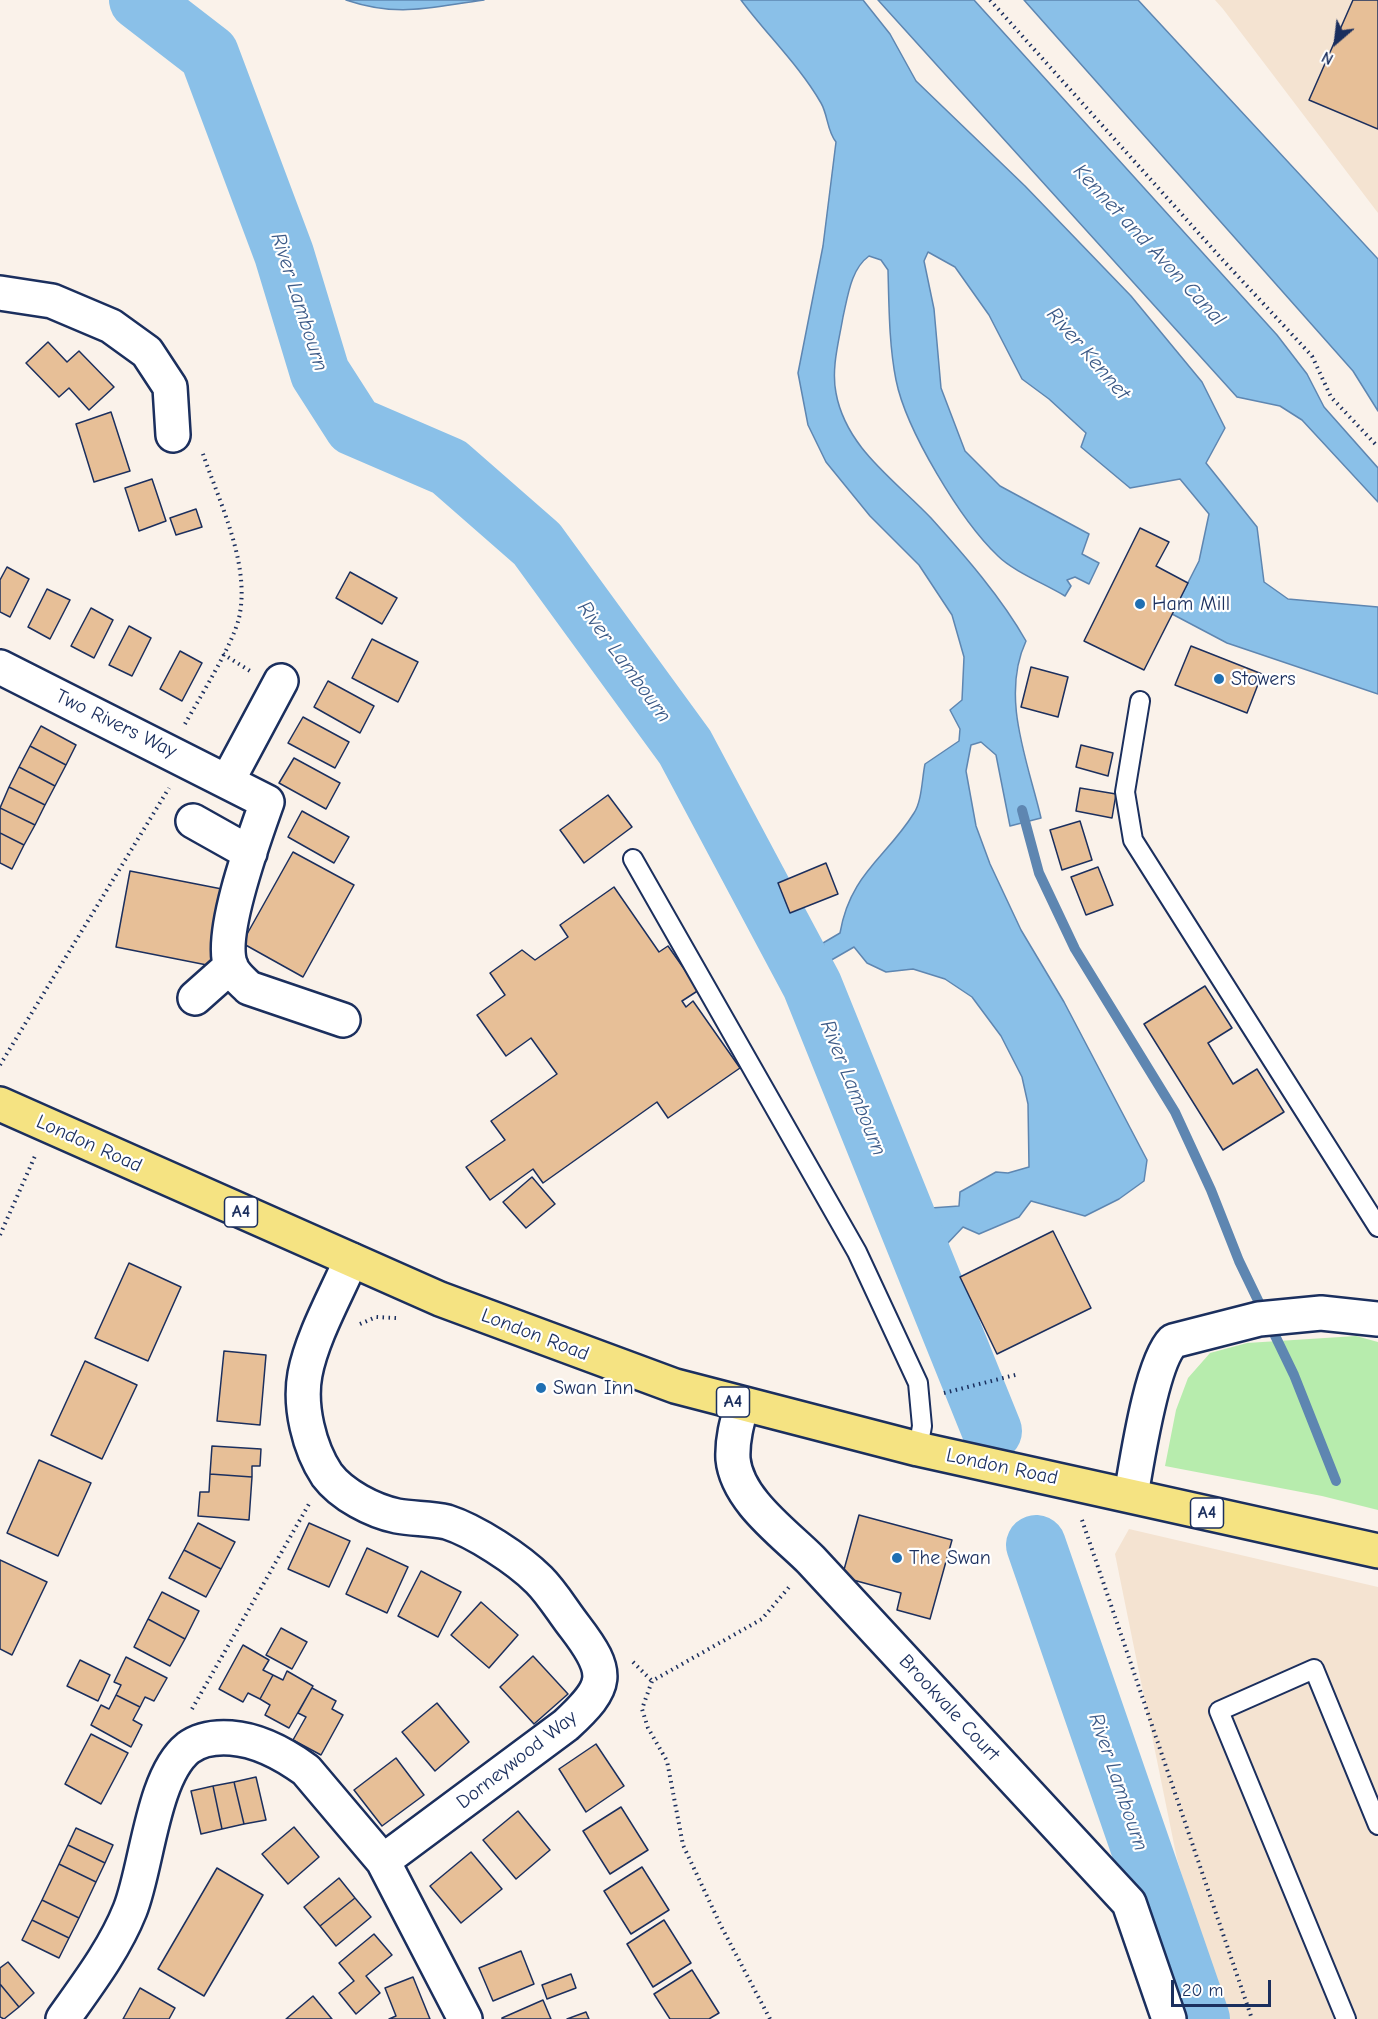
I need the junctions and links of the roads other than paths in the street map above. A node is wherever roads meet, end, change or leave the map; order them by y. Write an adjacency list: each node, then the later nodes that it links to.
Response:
1 (0, 293): 2 (street)
2 (173, 428)
3 (2, 672): 6 (street, Two Rivers Way)
4 (281, 681): 6 (street)
5 (1140, 701): 14 (lane)
6 (228, 780): 8 (street, Two Rivers Way)
7 (193, 821): 8 (street)
8 (250, 853): 10 (street, Two Rivers Way)
9 (633, 859): 18 (lane)
10 (231, 966): 11 (street); 12 (street)
11 (195, 998)
12 (343, 1020)
13 (0, 1104): 15 (main road, London Road / A4)
14 (1378, 1227)
15 (351, 1260): 17 (main road, London Road / A4); 22 (street, Dorneywood Way)
16 (1378, 1319): 19 (street)
17 (742, 1405): 18 (main road, London Road / A4); 25 (street, Brookvale Court)
18 (918, 1449): 19 (main road, London Road / A4)
19 (1131, 1495): 20 (main road, London Road / A4)
20 (1378, 1551)
21 (1378, 1825): 26 (lane)
22 (383, 1861): 23 (street); 24 (street)
23 (63, 2019)
24 (465, 2019)
25 (1169, 2019)
26 (1346, 2019)

